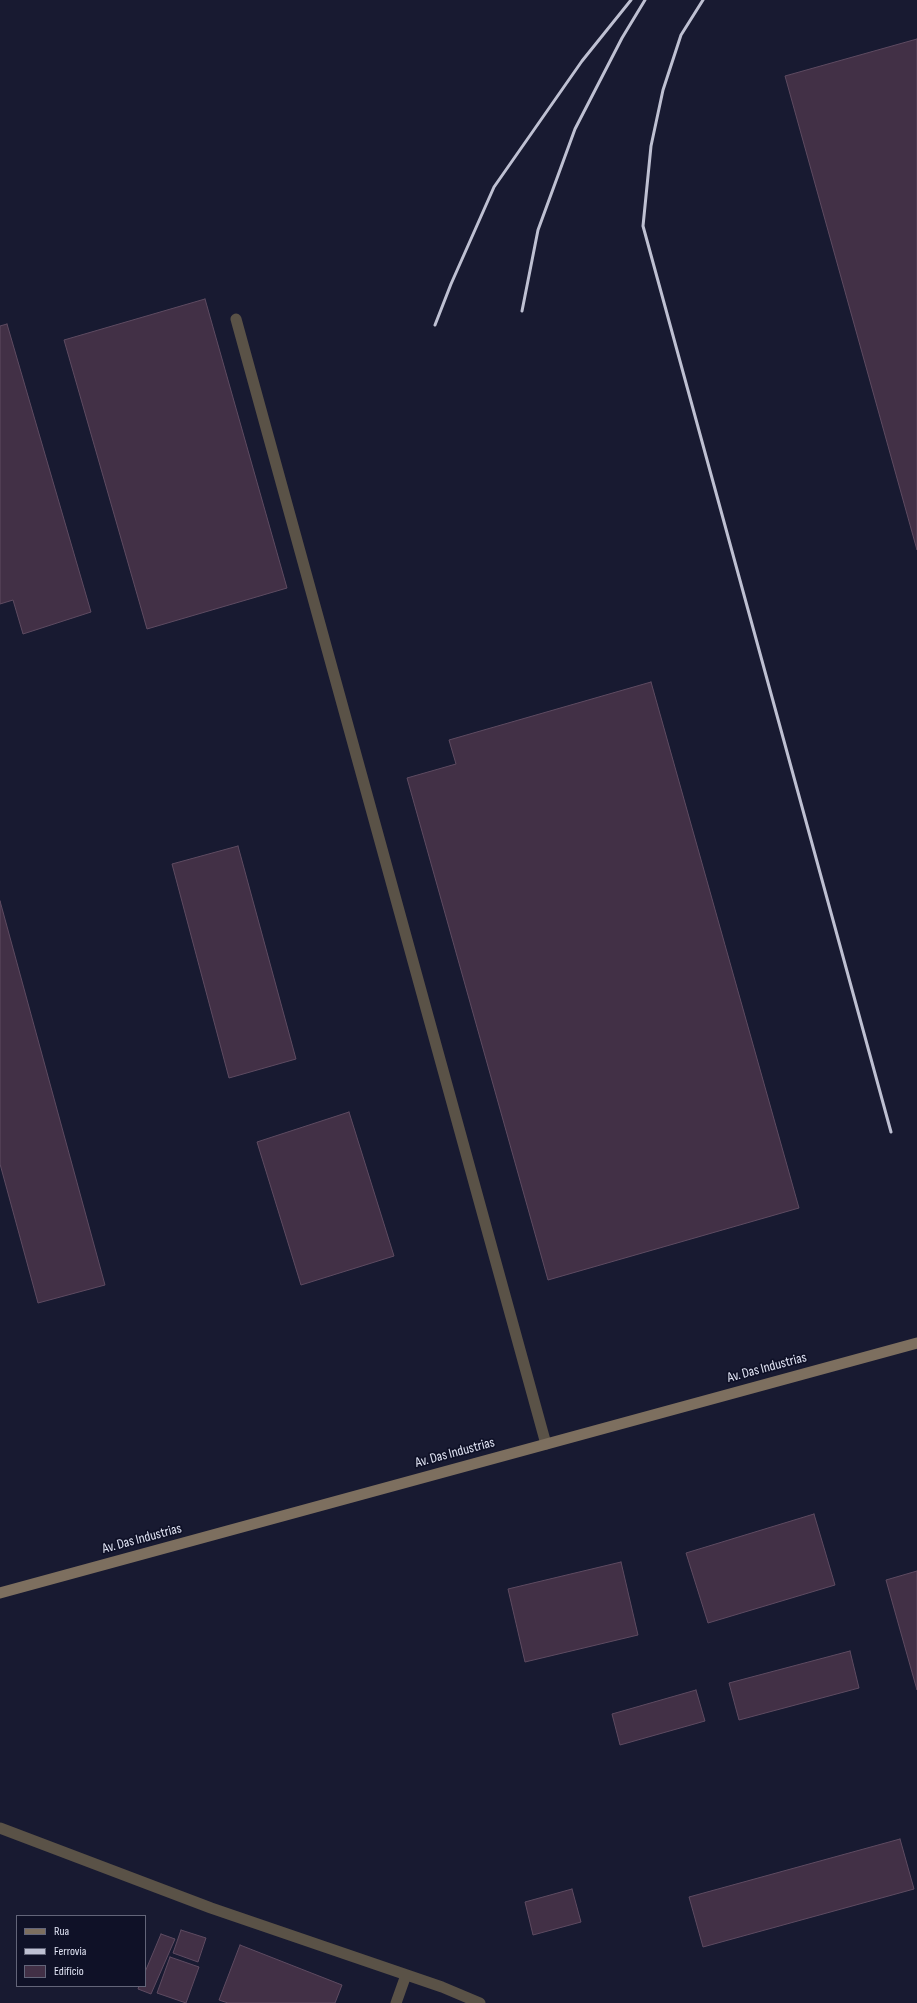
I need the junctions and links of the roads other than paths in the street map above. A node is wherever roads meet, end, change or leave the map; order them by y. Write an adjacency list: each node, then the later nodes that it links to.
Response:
1 (236, 319): 3 (street)
2 (917, 1343): 3 (main road, Av. Das Industrias)
3 (546, 1444): 4 (main road, Av. Das Industrias)
4 (0, 1593)
5 (0, 1828): 6 (street)
6 (406, 1975): 7 (street); 8 (street)
7 (396, 2003)
8 (480, 2003)

